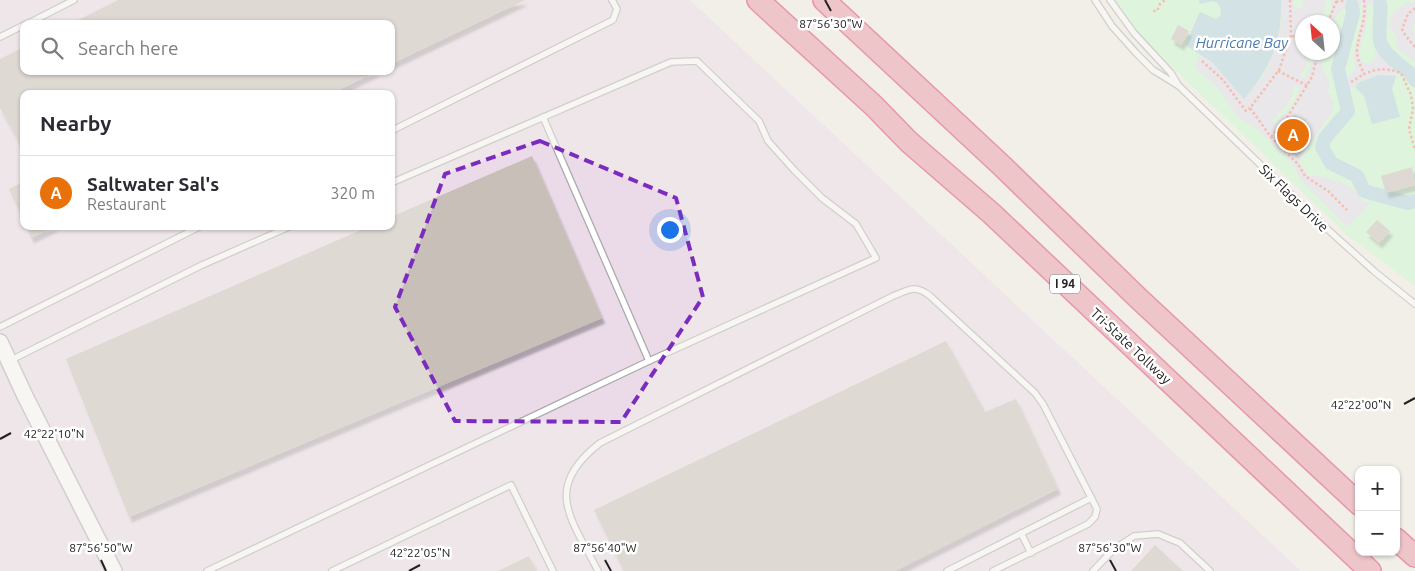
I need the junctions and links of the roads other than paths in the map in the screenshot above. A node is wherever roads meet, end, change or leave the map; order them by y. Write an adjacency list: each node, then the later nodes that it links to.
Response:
1 (74, 0): 7 (lane)
2 (612, 0): 12 (lane)
3 (758, 0): 36 (highway, Tri-State Tollway / I 94)
4 (824, 0): 22 (highway)
5 (1095, 0): 10 (lane, Six Flags Drive)
6 (1110, 0): 10 (lane, Six Flags Drive)
7 (33, 20)
8 (20, 27): 9 (lane)
9 (0, 37)
10 (1179, 86): 16 (lane, Six Flags Drive)
11 (543, 117): 13 (lane); 20 (lane); 20 (lane)
12 (395, 129)
13 (395, 181)
14 (193, 230): 17 (lane)
15 (282, 230): 19 (lane)
16 (1415, 304)
17 (0, 327)
18 (0, 342): 19 (street)
19 (9, 361): 27 (street)
20 (649, 361): 28 (lane)
21 (1091, 498): 23 (lane); 25 (lane); 31 (lane)
22 (1355, 500)
23 (1021, 533): 25 (lane); 32 (lane)
24 (1400, 543): 26 (highway)
25 (1031, 553): 33 (lane)
26 (1415, 556)
27 (114, 571)
28 (207, 571)
29 (332, 571): 30 (lane)
30 (553, 571)
31 (598, 571)
32 (947, 571)
33 (993, 571)
34 (1093, 571): 35 (lane)
35 (1210, 571)
36 (1370, 571)

